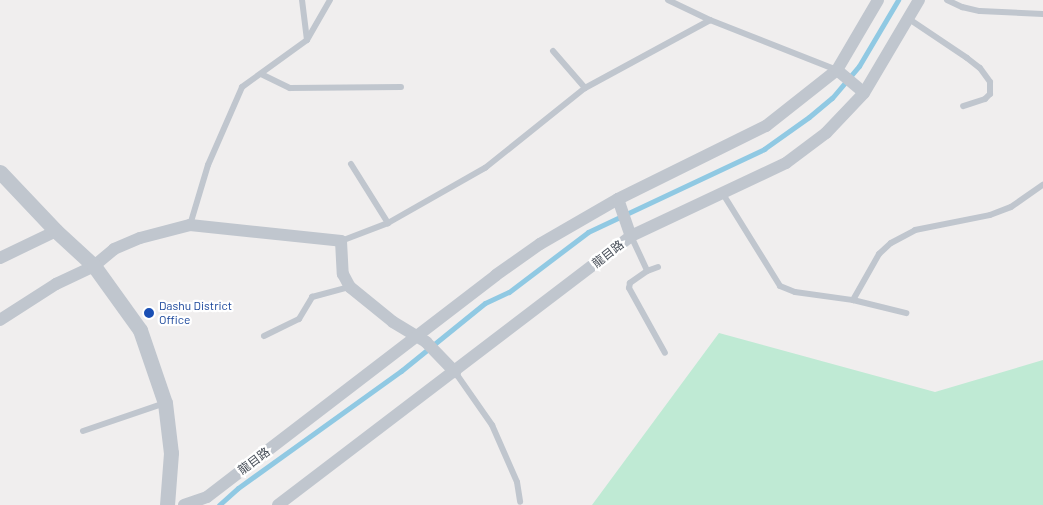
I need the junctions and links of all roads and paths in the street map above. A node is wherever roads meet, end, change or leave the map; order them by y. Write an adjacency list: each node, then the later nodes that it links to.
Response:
1 (302, 0): 10 (lane)
2 (330, 0): 10 (lane)
3 (668, 0): 9 (lane)
4 (878, 0): 12 (street, 龍目路)
5 (919, 0): 8 (street, 龍目路)
6 (947, 0): 7 (lane)
7 (1043, 14)
8 (909, 19): 16 (street, 龍目路); 17 (lane)
9 (710, 20): 12 (lane); 15 (lane)
10 (307, 40): 13 (lane)
11 (553, 51): 15 (lane)
12 (840, 72): 16 (street); 22 (street, 龍目路)
13 (261, 74): 14 (lane); 24 (lane)
14 (402, 86)
15 (585, 88): 23 (lane)
16 (860, 90): 21 (street, 龍目路)
17 (963, 106)
18 (352, 164): 23 (lane)
19 (0, 172): 25 (street)
20 (1043, 184): 33 (lane)
21 (723, 194): 26 (street, 龍目路); 33 (lane)
22 (619, 201): 26 (street); 37 (street, 龍目路)
23 (388, 223): 27 (lane)
24 (190, 225): 27 (street); 29 (street)
25 (56, 231): 28 (street); 29 (street)
26 (629, 231): 31 (lane); 39 (street, 龍目路)
27 (341, 241): 32 (street)
28 (0, 258)
29 (94, 266): 35 (street); 40 (street)
30 (658, 267): 31 (lane)
31 (647, 271): 38 (lane)
32 (350, 287): 36 (lane); 37 (street)
33 (853, 300): 34 (lane)
34 (906, 313)
35 (0, 320)
36 (264, 336)
37 (421, 340): 39 (street); 44 (street, 龍目路)
38 (665, 353)
39 (455, 372): 42 (lane); 45 (street, 龍目路)
40 (165, 403): 41 (lane); 43 (street)
41 (83, 431)
42 (520, 502)
43 (167, 505)
44 (184, 505)
45 (278, 505)

